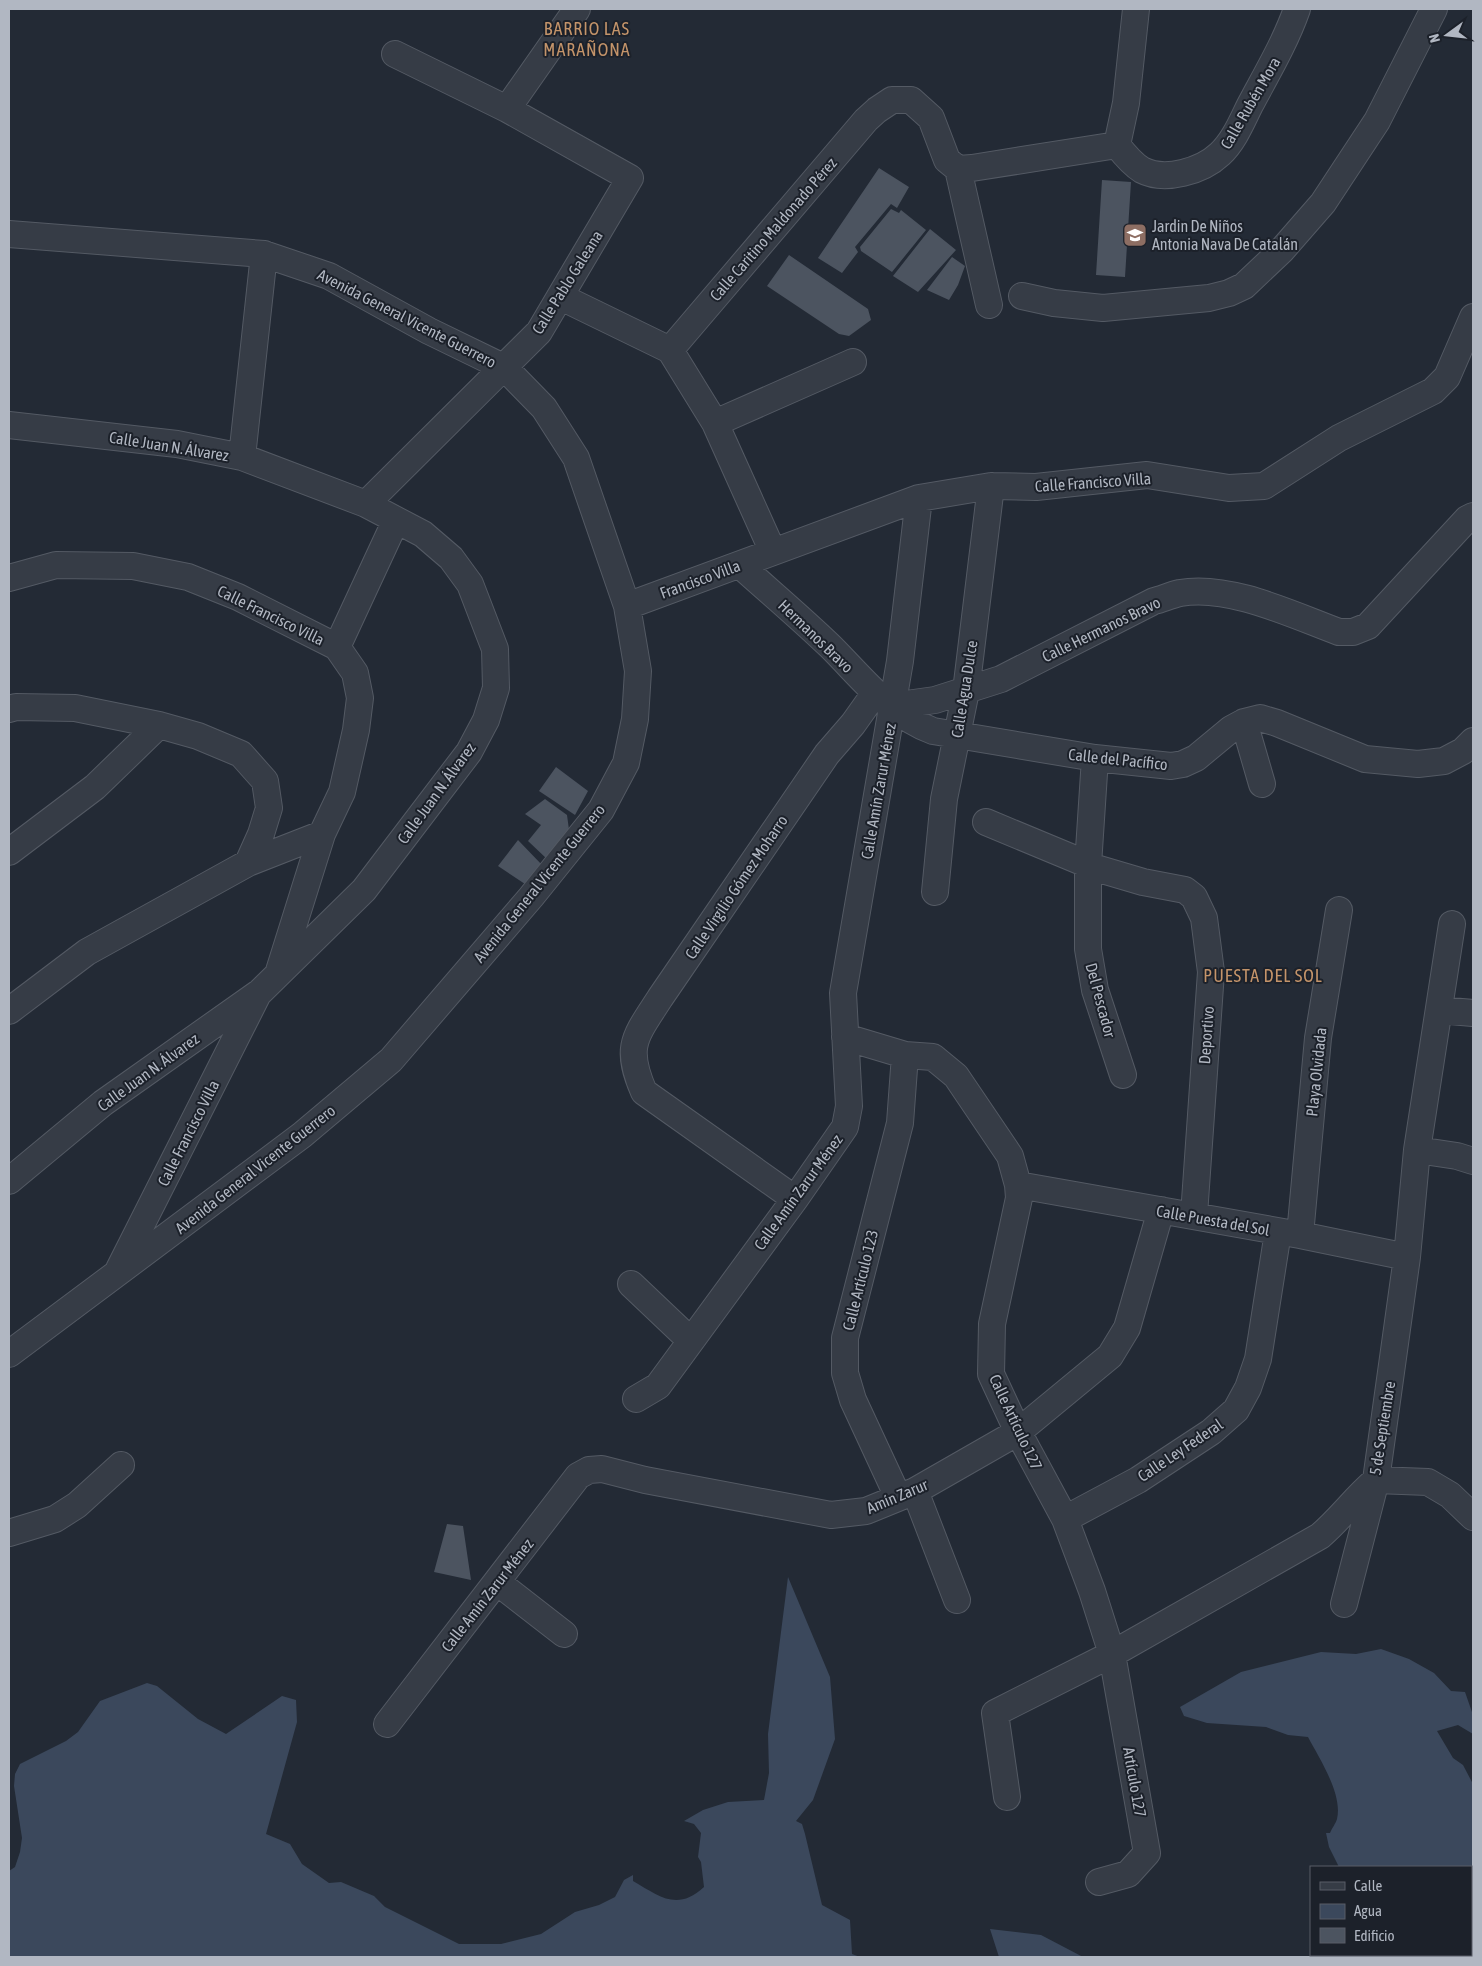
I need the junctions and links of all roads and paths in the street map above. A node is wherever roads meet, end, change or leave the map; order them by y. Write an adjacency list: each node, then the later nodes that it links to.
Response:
1 (577, 9): 6 (street)
2 (1136, 9): 7 (street)
3 (1297, 9): 7 (street, Calle Rubén Mora)
4 (1434, 9): 11 (street)
5 (395, 54): 6 (street)
6 (507, 109): 12 (street, Calle Pablo Galeana)
7 (1117, 146): 8 (street)
8 (958, 169): 13 (street); 15 (street, Calle Caritino Maldonado Pérez)
9 (9, 234): 10 (street, Avenida General Vicente Guerrero)
10 (264, 254): 17 (street, Avenida General Vicente Guerrero); 20 (street)
11 (1022, 296)
12 (561, 297): 15 (street); 17 (street, Calle Pablo Galeana)
13 (989, 306)
14 (1473, 317): 21 (street, Calle Francisco Villa)
15 (670, 350): 18 (street)
16 (852, 362): 18 (street)
17 (505, 368): 23 (street, Calle Pablo Galeana); 29 (street, Avenida General Vicente Guerrero)
18 (715, 423): 26 (street)
19 (9, 425): 20 (street, Calle Juan N. Álvarez)
20 (242, 457): 23 (street, Calle Juan N. Álvarez)
21 (991, 486): 22 (street, Calle Francisco Villa); 31 (street, Calle Agua Dulce)
22 (919, 498): 26 (street, Calle Francisco Villa); 32 (street, Calle Amín Zarur Ménez)
23 (366, 504): 25 (street, Calle Juan N. Álvarez)
24 (1473, 516): 31 (street, Calle Hermanos Bravo)
25 (396, 520): 30 (street); 48 (street, Calle Juan N. Álvarez)
26 (772, 552): 27 (street, Francisco Villa)
27 (740, 565): 29 (street, Francisco Villa); 32 (street, Hermanos Bravo)
28 (9, 578): 30 (street, Calle Francisco Villa)
29 (627, 606): 64 (street, Avenida General Vicente Guerrero)
30 (337, 647): 41 (street, Calle Francisco Villa)
31 (966, 691): 32 (street, Calle Hermanos Bravo); 36 (street, Calle Agua Dulce)
32 (883, 700): 36 (street, Calle del Pacífico); 52 (street, Calle Amín Zarur Ménez); 59 (street, Calle Virgilio Gómez Moharro)
33 (9, 709): 35 (street)
34 (1244, 722): 37 (street, Calle del Pacífico); 38 (street, Calle del Pacífico); 39 (street)
35 (159, 725): 42 (street); 43 (street)
36 (957, 736): 38 (street, Calle del Pacífico); 45 (street, Calle Agua Dulce)
37 (1473, 740)
38 (1095, 758): 44 (street)
39 (1262, 784)
40 (986, 822): 44 (street, Deportivo)
41 (322, 834): 43 (street); 48 (street, Calle Francisco Villa)
42 (9, 852)
43 (248, 863): 50 (street)
44 (1094, 867): 54 (street, Del Pescador); 61 (street, Deportivo)
45 (935, 892)
46 (1339, 910): 62 (street, Playa Olvidada)
47 (1452, 924): 49 (street, 5 de Septiembre)
48 (269, 983): 57 (street, Calle Juan N. Álvarez); 64 (street, Calle Francisco Villa)
49 (1439, 1010): 51 (street); 55 (street, 5 de Septiembre)
50 (9, 1012)
51 (1473, 1013)
52 (845, 1037): 53 (street); 59 (street, Calle Amín Zarur Ménez)
53 (905, 1055): 58 (street, Calle Artículo 127); 73 (street, Calle Artículo 123)
54 (1123, 1075)
55 (1417, 1150): 56 (street); 63 (street, 5 de Septiembre)
56 (1473, 1162)
57 (9, 1181)
58 (1018, 1185): 60 (street, Calle Puesta del Sol); 69 (street, Calle Artículo 127)
59 (795, 1199): 66 (street, Calle Amín Zarur Ménez)
60 (1161, 1210): 61 (street, Calle Puesta del Sol); 69 (street, Amín Zarur)
61 (1194, 1216): 62 (street, Calle Puesta del Sol)
62 (1289, 1233): 63 (street, Calle Puesta del Sol); 75 (street, Calle Ley Federal)
63 (1407, 1257): 72 (street, 5 de Septiembre)
64 (116, 1274): 67 (street, Avenida General Vicente Guerrero)
65 (631, 1284): 66 (street)
66 (690, 1340): 68 (street, Calle Amín Zarur Ménez)
67 (9, 1354)
68 (636, 1399)
69 (1018, 1432): 73 (street, Amín Zarur); 75 (street, Calle Artículo 127)
70 (121, 1464): 76 (street)
71 (589, 1470): 73 (street, Amín Zarur); 77 (street, Calle Amín Zarur Ménez)
72 (1376, 1480): 74 (street); 79 (street); 81 (street, 5 de Septiembre)
73 (906, 1494): 78 (street, Calle Artículo 123)
74 (1473, 1517)
75 (1065, 1519): 81 (street, Calle Artículo 127)
76 (9, 1533)
77 (497, 1582): 80 (street); 82 (street, Calle Amín Zarur Ménez)
78 (957, 1600)
79 (1344, 1604)
80 (564, 1634)
81 (1112, 1654): 83 (street, 5 de Septiembre); 84 (street, Artículo 127)
82 (387, 1724)
83 (1007, 1797)
84 (1099, 1882)

